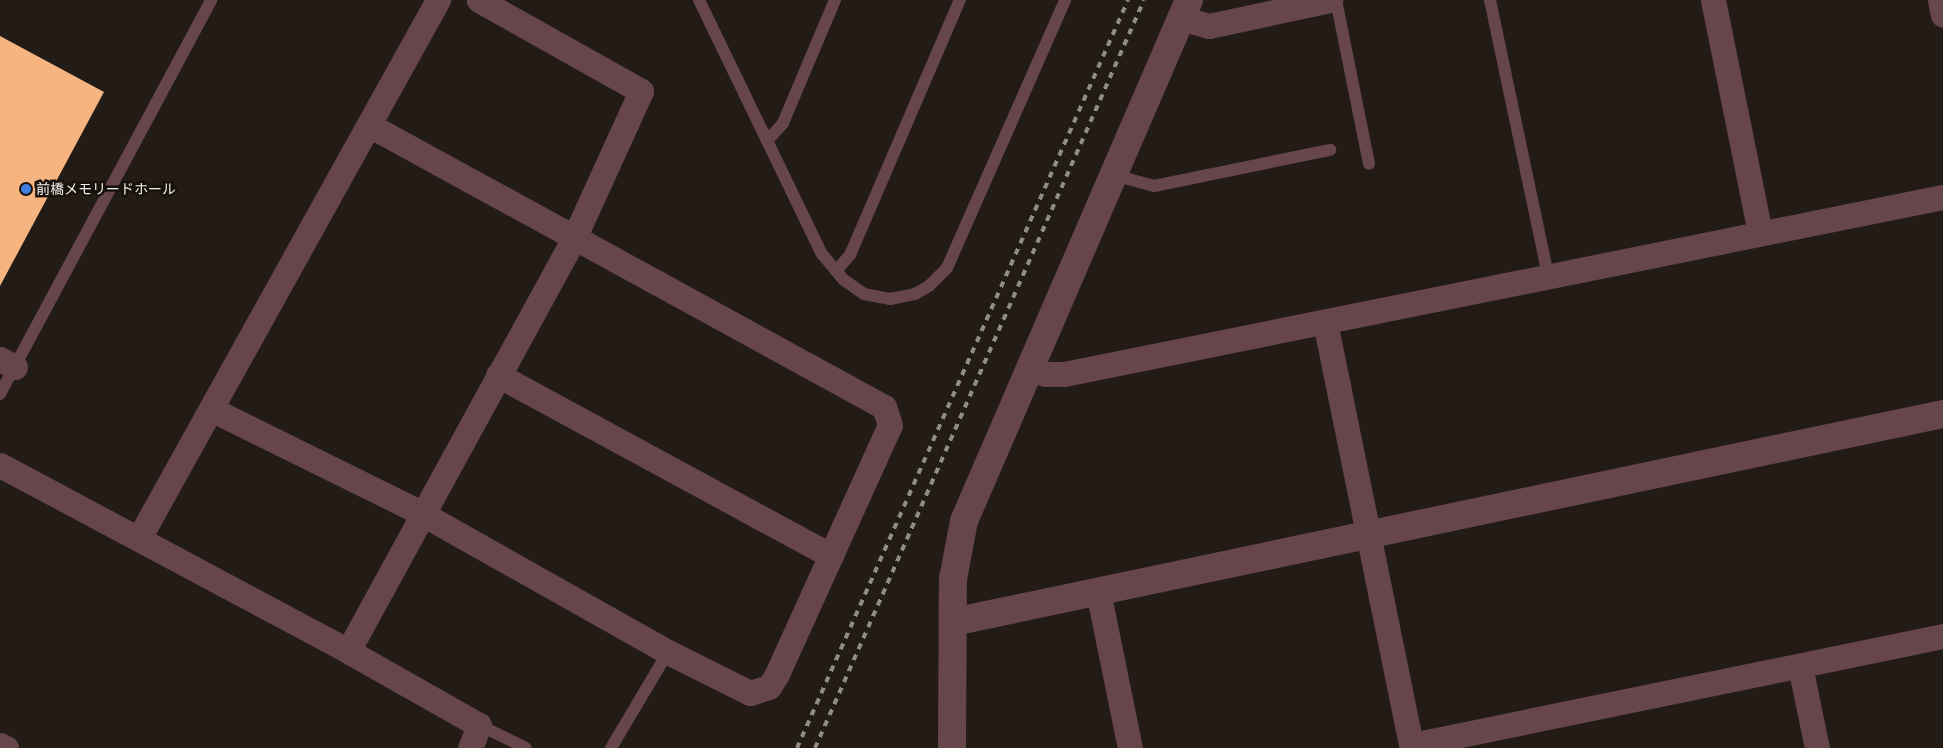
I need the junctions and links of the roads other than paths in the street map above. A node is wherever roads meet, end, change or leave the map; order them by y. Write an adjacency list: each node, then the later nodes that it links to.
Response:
1 (211, 0): 26 (lane)
2 (438, 0): 15 (street)
3 (479, 0): 22 (street)
4 (698, 0): 16 (lane)
5 (835, 0): 16 (lane)
6 (960, 0): 23 (lane)
7 (1065, 0): 23 (lane)
8 (1330, 0): 13 (street)
9 (1336, 0): 18 (lane)
10 (1490, 0): 24 (lane)
11 (1713, 0): 21 (street)
12 (1940, 0): 14 (street)
13 (1185, 9): 19 (street)
14 (1943, 15)
15 (369, 126): 22 (street); 30 (street)
16 (767, 142): 23 (lane)
17 (1330, 150): 19 (lane)
18 (1369, 164)
19 (1114, 174): 27 (street)
20 (1943, 197): 21 (street)
21 (1760, 233): 24 (street)
22 (575, 236): 28 (street); 36 (street)
23 (836, 271)
24 (1548, 276): 25 (street)
25 (1325, 322): 27 (street); 34 (street)
26 (8, 363): 29 (lane)
27 (1030, 368): 38 (street)
28 (498, 375): 33 (street); 36 (street)
29 (0, 394)
30 (211, 409): 33 (street); 35 (street)
31 (1943, 414): 34 (street)
32 (0, 465): 35 (street)
33 (421, 513): 40 (street); 41 (street)
34 (1368, 536): 37 (street); 45 (street)
35 (139, 538): 40 (street)
36 (831, 556): 41 (street)
37 (1098, 591): 38 (street); 51 (street)
38 (953, 622): 50 (street)
39 (1943, 636): 42 (street)
40 (348, 651): 43 (street)
41 (668, 652): 49 (lane)
42 (1800, 666): 45 (street); 52 (street)
43 (480, 725): 47 (street); 48 (lane)
44 (0, 745): 46 (street)
45 (1412, 747)
46 (6, 748)
47 (470, 748)
48 (526, 748)
49 (611, 748)
50 (952, 748)
51 (1130, 748)
52 (1816, 748)

